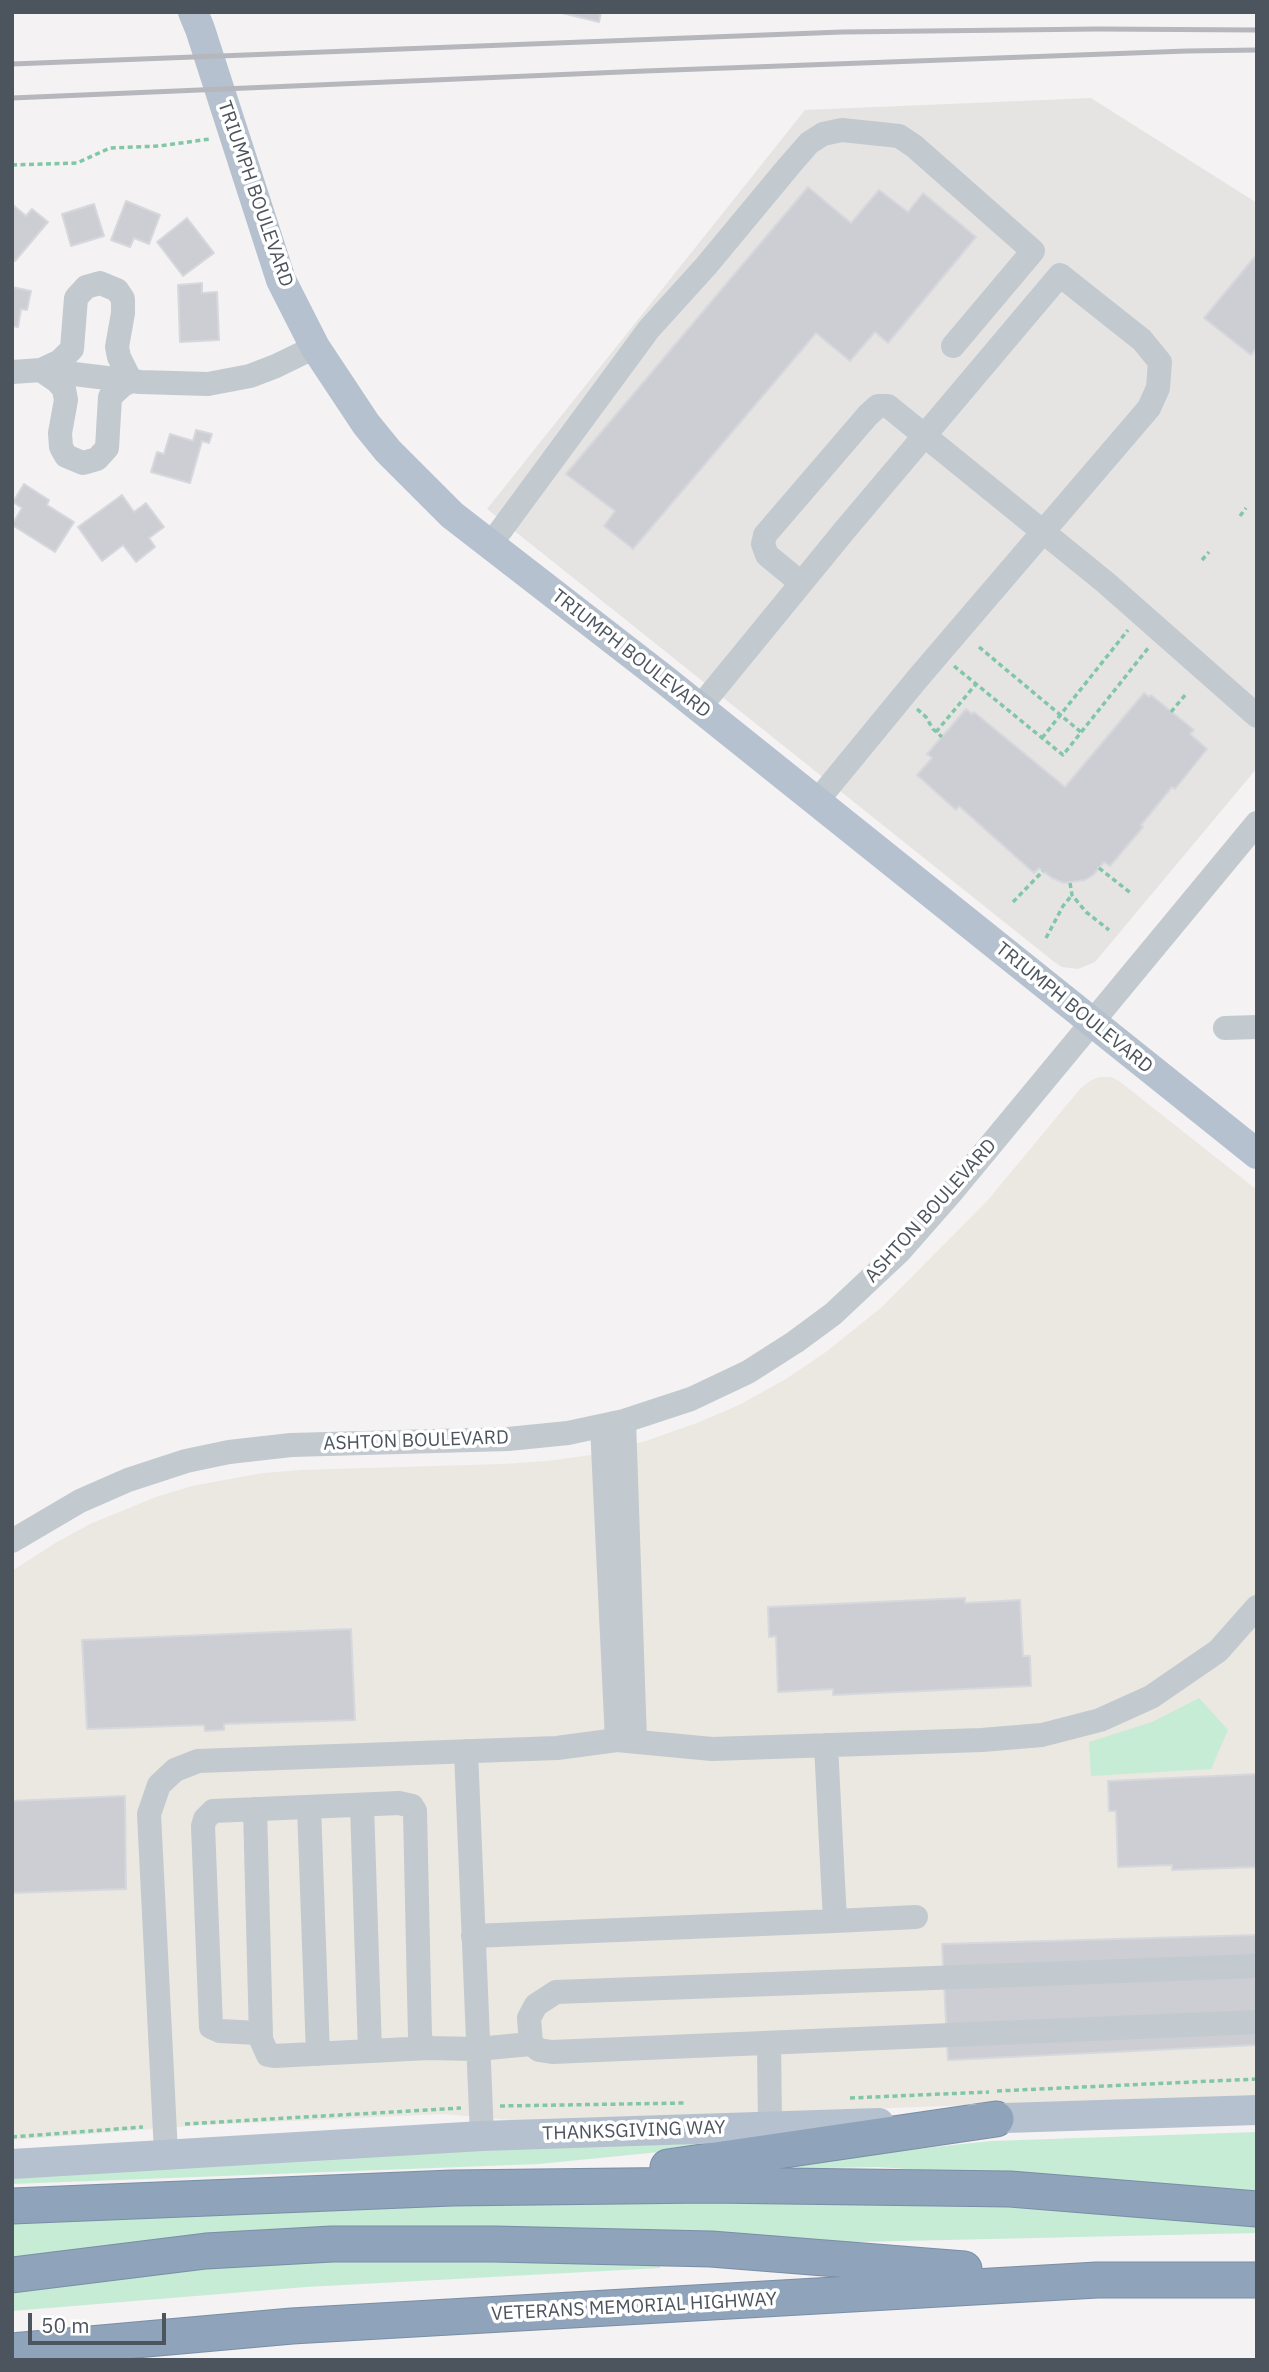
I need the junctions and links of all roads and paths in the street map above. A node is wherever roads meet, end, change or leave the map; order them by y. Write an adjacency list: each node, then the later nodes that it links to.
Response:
1 (193, 12): 7 (main road, TRIUMPH BOULEVARD)
2 (210, 139): 3 (path)
3 (12, 165)
4 (1033, 251): 5 (street); 6 (street); 15 (street)
5 (1060, 275): 11 (street); 14 (street)
6 (953, 346)
7 (315, 347): 10 (street); 15 (main road, TRIUMPH BOULEVARD)
8 (41, 370): 9 (street); 10 (street); 10 (street); 10 (street)
9 (12, 372)
10 (131, 381)
11 (925, 435): 14 (street); 18 (street); 18 (street)
12 (1246, 508): 13 (path)
13 (1240, 516)
14 (1045, 532): 29 (street); 34 (street)
15 (490, 545): 26 (main road, TRIUMPH BOULEVARD)
16 (1209, 552): 17 (path)
17 (1202, 561)
18 (801, 583): 26 (street)
19 (1132, 625): 28 (path)
20 (1152, 642): 31 (path)
21 (979, 647): 28 (path)
22 (950, 663): 23 (path)
23 (976, 684): 30 (path); 33 (path)
24 (1186, 694): 27 (path)
25 (913, 706): 30 (path)
26 (700, 708): 34 (main road, TRIUMPH BOULEVARD)
27 (1171, 712)
28 (1061, 715): 31 (path); 33 (path)
29 (1257, 716)
30 (936, 732): 32 (path)
31 (1082, 733): 33 (path)
32 (942, 737)
33 (1042, 738)
34 (817, 802): 44 (main road, TRIUMPH BOULEVARD)
35 (1257, 822): 44 (street, ASHTON BOULEVARD)
36 (1099, 868): 39 (path)
37 (1043, 871): 41 (path)
38 (1070, 883): 40 (path)
39 (1132, 894)
40 (1072, 895): 42 (path); 43 (path)
41 (1013, 902)
42 (1109, 930)
43 (1046, 938)
44 (1092, 1022): 47 (main road, TRIUMPH BOULEVARD); 48 (street, ASHTON BOULEVARD)
45 (1257, 1027): 46 (street)
46 (1225, 1028)
47 (1257, 1154)
48 (613, 1424): 49 (street, ASHTON BOULEVARD); 51 (street)
49 (12, 1541)
50 (1257, 1607): 52 (street)
51 (626, 1741): 52 (street); 53 (street)
52 (826, 1745): 58 (street)
53 (466, 1751): 59 (street); 73 (street)
54 (362, 1805): 55 (street); 65 (street); 67 (street)
55 (309, 1807): 56 (street); 68 (street)
56 (255, 1809): 62 (street); 62 (street)
57 (916, 1917): 58 (street)
58 (835, 1921): 59 (street)
59 (473, 1936): 66 (street)
60 (1257, 1966): 64 (street)
61 (1257, 2022): 63 (street)
62 (261, 2037): 68 (street)
63 (769, 2043): 64 (street); 71 (street)
64 (531, 2045): 66 (street)
65 (428, 2048): 66 (street); 67 (street)
66 (477, 2049): 72 (street)
67 (370, 2051): 68 (street)
68 (318, 2054)
69 (1257, 2110): 70 (main road, THANKSGIVING WAY)
70 (996, 2119): 71 (main road, THANKSGIVING WAY); 75 (highway)
71 (770, 2127): 72 (main road, THANKSGIVING WAY)
72 (482, 2136): 73 (main road, THANKSGIVING WAY)
73 (166, 2153): 74 (main road, THANKSGIVING WAY)
74 (12, 2164)
75 (452, 2188): 76 (highway); 77 (highway)
76 (12, 2206)
77 (1257, 2209)
78 (12, 2275): 79 (highway)
79 (1097, 2280): 80 (highway, VETERANS MEMORIAL HIGHWAY); 81 (highway, VETERANS MEMORIAL HIGHWAY)
80 (1257, 2280)
81 (12, 2351)

